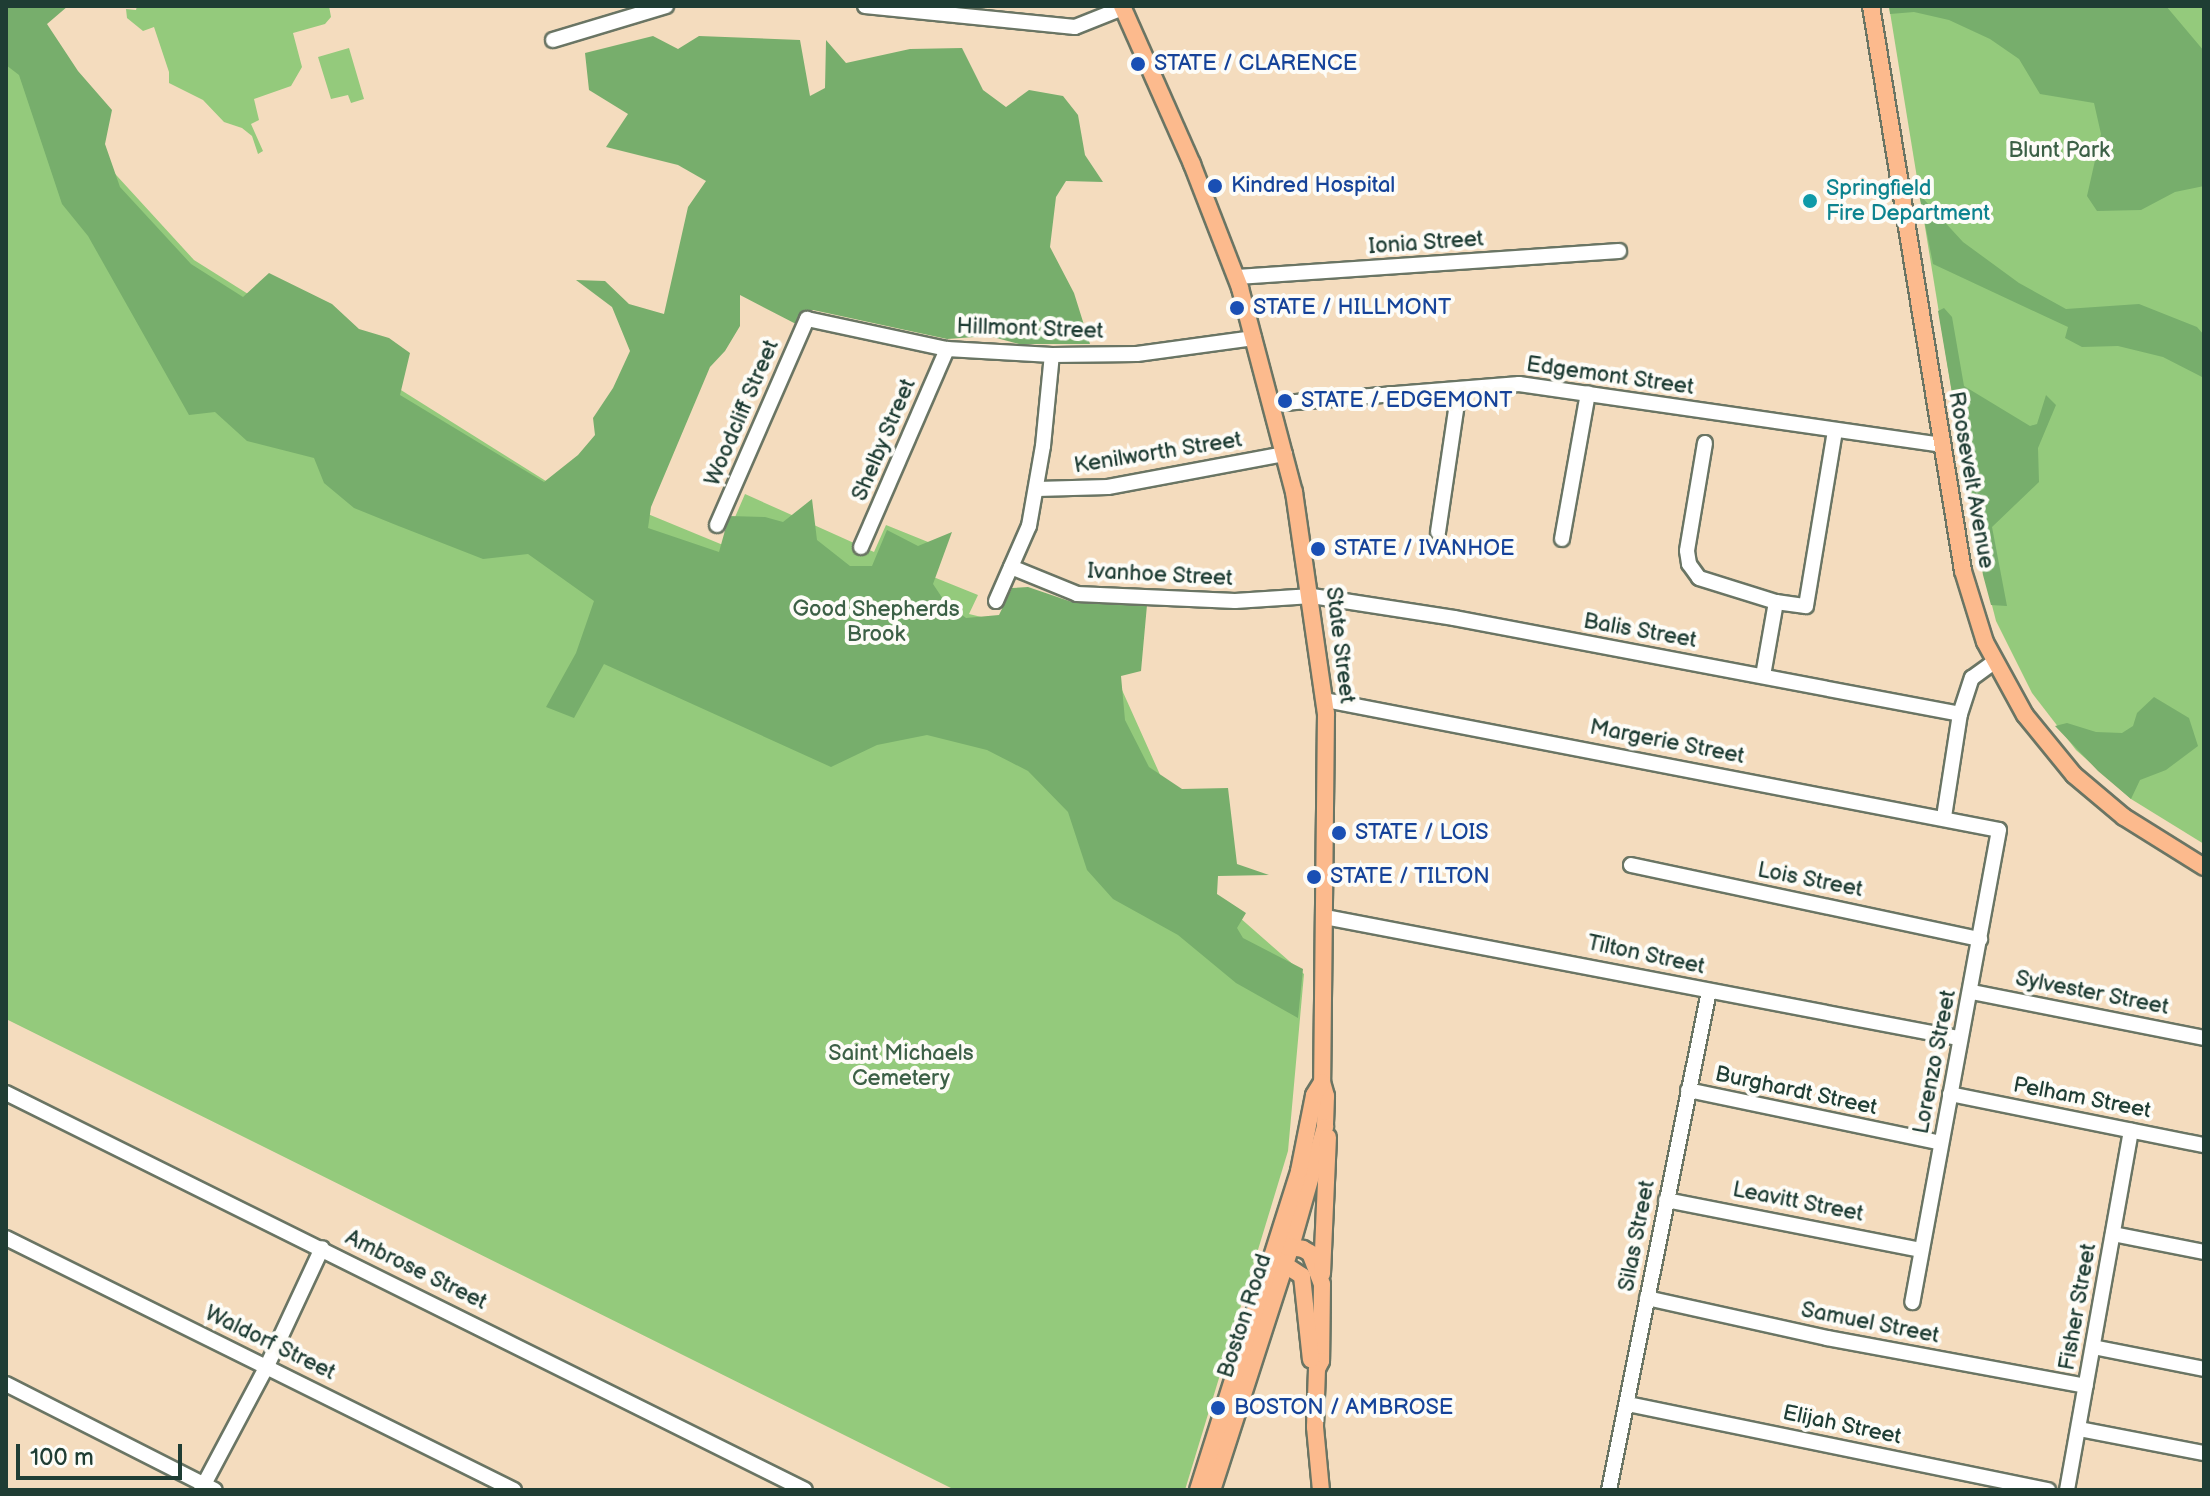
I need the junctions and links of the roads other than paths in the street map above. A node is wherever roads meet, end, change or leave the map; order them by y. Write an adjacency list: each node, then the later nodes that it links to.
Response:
1 (666, 6): 5 (street)
2 (865, 6): 4 (street)
3 (1871, 6): 17 (main road, Roosevelt Avenue)
4 (1122, 7): 7 (main road, State Street)
5 (553, 40)
6 (1619, 251): 7 (street, Ionia Street)
7 (1237, 277): 9 (main road, State Street)
8 (807, 319): 10 (street, Hillmont Street); 20 (street, Woodcliff Street)
9 (1254, 338): 11 (street, Hillmont Street); 14 (main road, State Street)
10 (947, 349): 11 (street, Hillmont Street); 23 (street, Shelby Street)
11 (1052, 355): 19 (street)
12 (1459, 390): 13 (street, Edgemont Street); 14 (street, Edgemont Street); 21 (street)
13 (1588, 393): 15 (street, Edgemont Street); 22 (street)
14 (1271, 404): 18 (main road, State Street)
15 (1835, 431): 17 (street, Edgemont Street); 27 (street)
16 (1705, 443): 27 (street)
17 (1942, 445): 28 (main road, Roosevelt Avenue)
18 (1285, 454): 19 (street, Kenilworth Street); 25 (main road, State Street)
19 (1037, 489): 24 (street)
20 (717, 525)
21 (1438, 532)
22 (1562, 539)
23 (861, 547)
24 (1011, 567): 25 (street, Ivanhoe Street); 26 (street)
25 (1312, 596): 29 (street, Balis Street); 30 (main road, State Street)
26 (996, 601)
27 (1776, 602): 29 (street)
28 (1994, 662): 31 (street); 35 (main road, Roosevelt Avenue)
29 (1763, 676): 31 (street, Balis Street)
30 (1325, 700): 32 (street, Margerie Street); 36 (main road, State Street)
31 (1960, 714): 32 (street)
32 (1944, 817): 33 (street, Margerie Street)
33 (1999, 830): 37 (street, Lorenzo Street)
34 (1631, 865): 37 (street, Lois Street)
35 (2204, 867)
36 (1325, 917): 38 (street, Tilton Street); 42 (main road, State Street)
37 (1980, 939): 39 (street, Lorenzo Street)
38 (1709, 991): 40 (street, Tilton Street); 43 (street, Silas Street)
39 (1972, 992): 40 (street, Lorenzo Street); 41 (street, Sylvester Street)
40 (1958, 1038): 45 (street, Lorenzo Street)
41 (2204, 1038)
42 (1322, 1082): 46 (main road, State Street); 56 (main road, State Street)
43 (1688, 1090): 48 (street, Burghardt Street); 50 (street, Silas Street)
44 (6, 1093): 53 (street, Ambrose Street)
45 (1950, 1094): 47 (street, Pelham Street); 48 (street, Lorenzo Street)
46 (1325, 1127): 56 (main road, State Street); 57 (main road)
47 (2131, 1131): 49 (street, Pelham Street); 51 (street, Fisher Street)
48 (1941, 1143): 54 (street, Lorenzo Street)
49 (2204, 1145)
50 (1666, 1200): 54 (street, Leavitt Street); 58 (street, Silas Street)
51 (2113, 1234): 55 (street); 60 (street, Fisher Street)
52 (6, 1238): 61 (street, Waldorf Street)
53 (322, 1248): 61 (street); 70 (street, Ambrose Street)
54 (1921, 1250): 59 (street, Lorenzo Street)
55 (2204, 1252)
56 (1280, 1253): 57 (main road); 62 (main road); 72 (main road, Boston Road); 73 (main road, Boston Road)
57 (1322, 1284): 62 (main road)
58 (1647, 1298): 65 (street, Samuel Street); 66 (street, Silas Street)
59 (1912, 1302)
60 (2093, 1347): 63 (street); 65 (street, Fisher Street)
61 (267, 1366): 69 (street); 71 (street, Waldorf Street)
62 (1317, 1369): 74 (main road)
63 (2204, 1369)
64 (6, 1384): 69 (street)
65 (2086, 1386): 67 (street, Fisher Street)
66 (1628, 1404): 75 (street, Silas Street); 76 (street, Elijah Street)
67 (2079, 1429): 68 (street); 77 (street, Fisher Street)
68 (2204, 1453)
69 (207, 1488)
70 (801, 1489)
71 (514, 1490)
72 (1198, 1490)
73 (1212, 1490)
74 (1321, 1490)
75 (1609, 1490)
76 (2048, 1490)
77 (2067, 1490)

